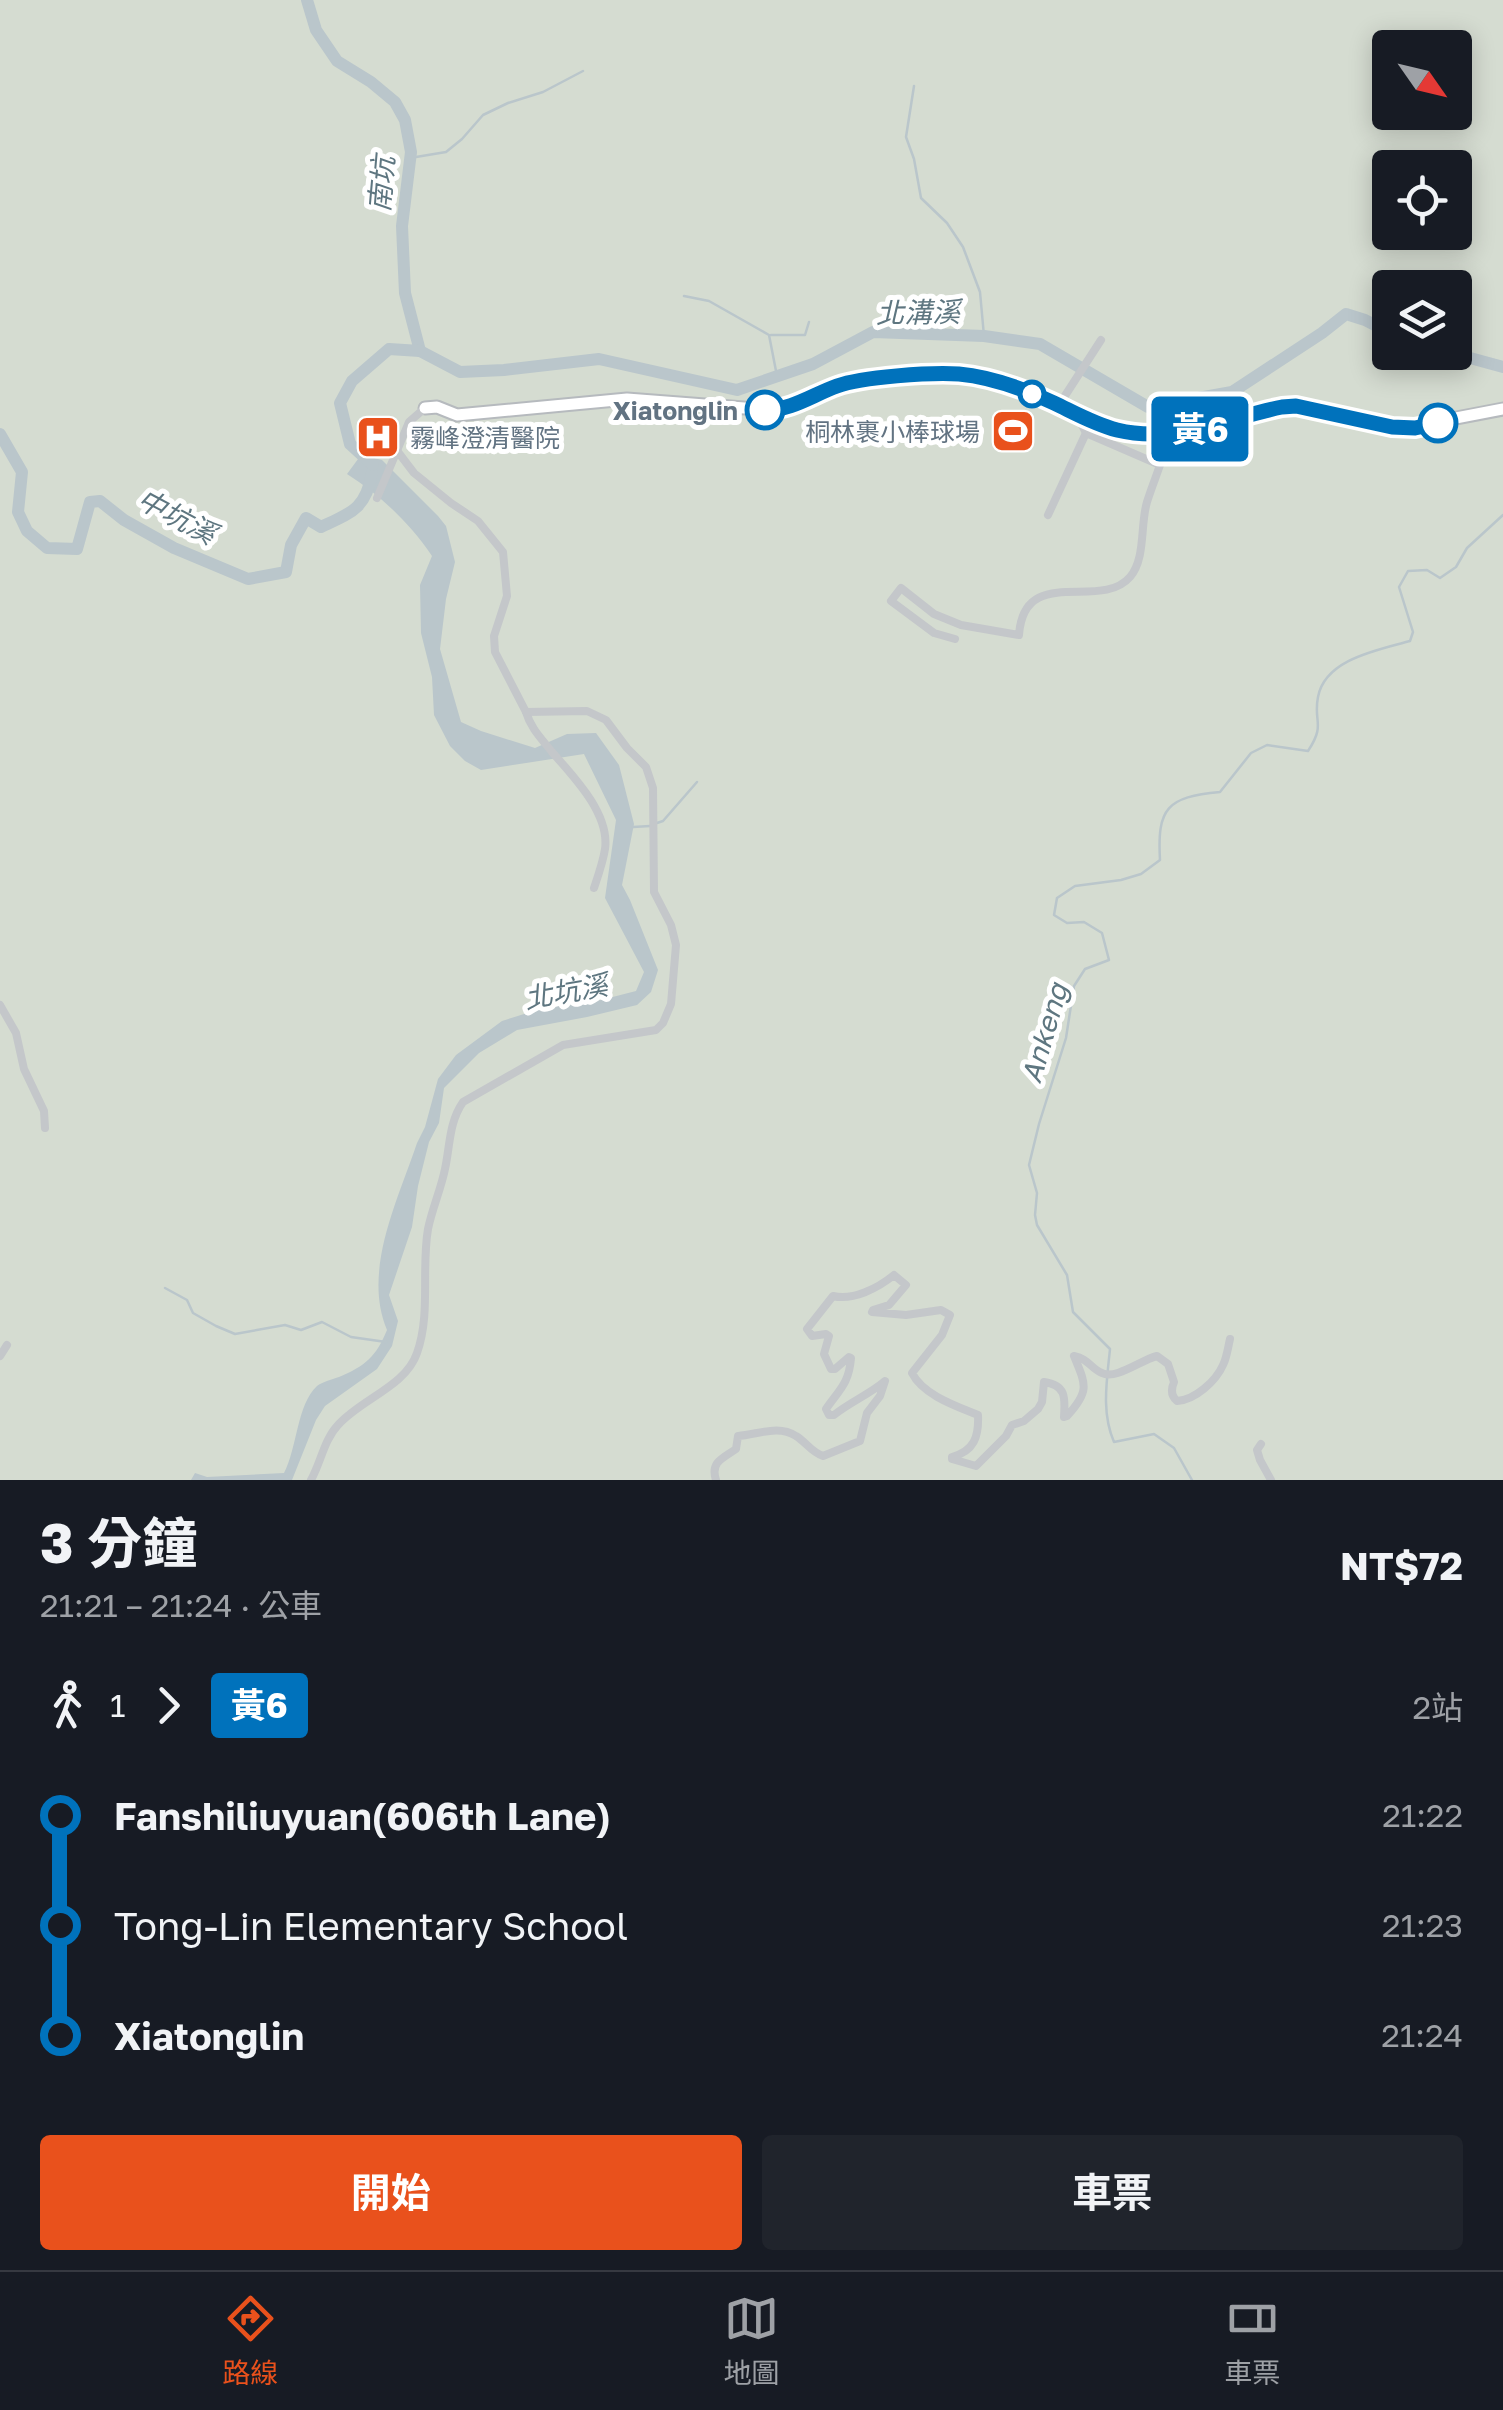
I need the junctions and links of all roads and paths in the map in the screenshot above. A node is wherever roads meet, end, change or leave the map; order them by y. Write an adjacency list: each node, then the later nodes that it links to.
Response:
1 (1099, 342): 2 (street)
2 (1059, 406): 3 (street); 5 (street)
3 (425, 408): 7 (street)
4 (1503, 409): 5 (street)
5 (1077, 416): 6 (street)
6 (1086, 433): 9 (street); 10 (street)
7 (395, 455): 8 (street); 11 (street)
8 (377, 498)
9 (1048, 515)
10 (955, 639)
11 (526, 712): 12 (street); 19 (street)
12 (594, 888)
13 (0, 1005): 14 (street)
14 (45, 1128)
15 (1230, 1339): 20 (street)
16 (6, 1345): 17 (street)
17 (0, 1356)
18 (1262, 1444): 21 (street)
19 (311, 1480)
20 (716, 1480)
21 (1272, 1480)

